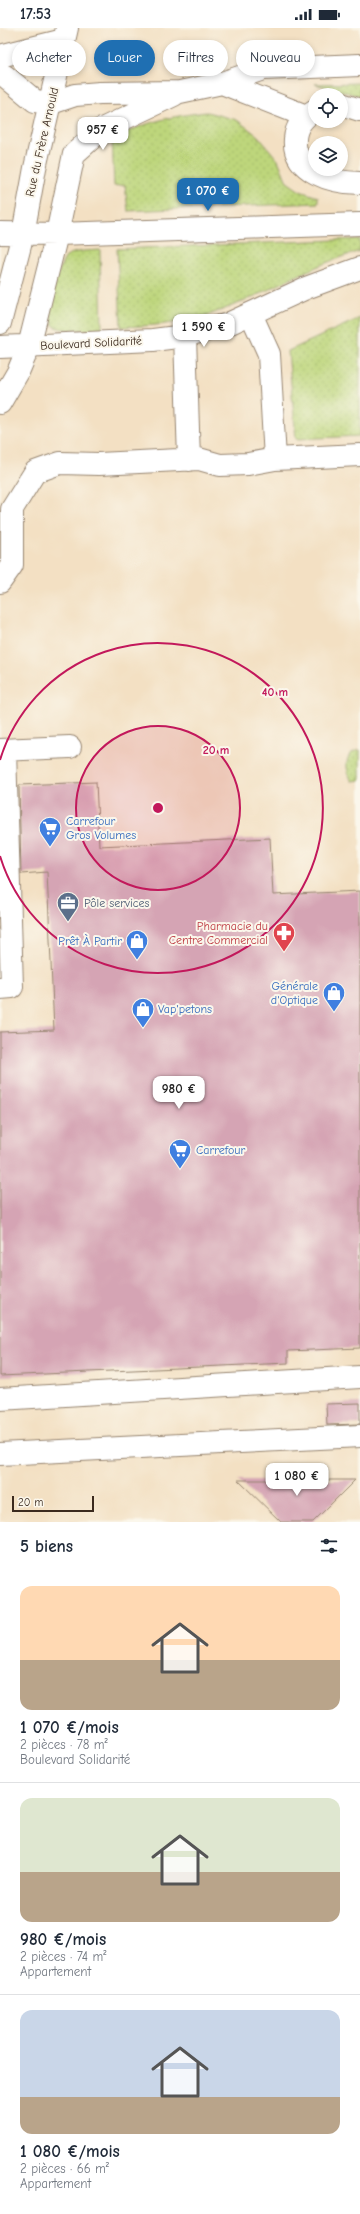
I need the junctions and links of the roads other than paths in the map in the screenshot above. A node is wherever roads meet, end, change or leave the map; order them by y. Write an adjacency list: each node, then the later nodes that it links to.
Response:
1 (66, 34): 2 (main road); 7 (main road, Rue du Frère Arnould)
2 (0, 56)
3 (360, 65): 5 (main road)
4 (0, 75): 7 (main road)
5 (222, 84): 6 (main road); 10 (main road)
6 (180, 92): 7 (main road); 16 (main road)
7 (51, 103): 15 (main road, Rue du Frère Arnould)
8 (348, 106): 9 (main road)
9 (360, 110)
10 (308, 112)
11 (308, 115): 12 (main road)
12 (360, 183)
13 (360, 224): 16 (main road)
14 (0, 233): 15 (main road)
15 (23, 234): 16 (main road); 19 (main road, Rue du Frère Arnould)
16 (57, 234): 21 (main road)
17 (360, 268): 18 (main road, Boulevard Solidarité)
18 (251, 314): 20 (main road, Boulevard Solidarité); 26 (main road)
19 (0, 323)
20 (184, 336): 21 (main road, Boulevard Solidarité); 25 (main road)
21 (29, 346): 22 (main road, Boulevard Solidarité); 23 (main road)
22 (0, 347)
23 (0, 402)
24 (360, 455): 26 (main road)
25 (189, 460): 26 (main road); 27 (main road)
26 (270, 460)
27 (0, 582)
28 (70, 747): 29 (main road)
29 (2, 750): 30 (main road)
30 (0, 988)
31 (360, 1377): 32 (main road)
32 (0, 1399)
33 (360, 1436): 34 (main road)
34 (0, 1454)

